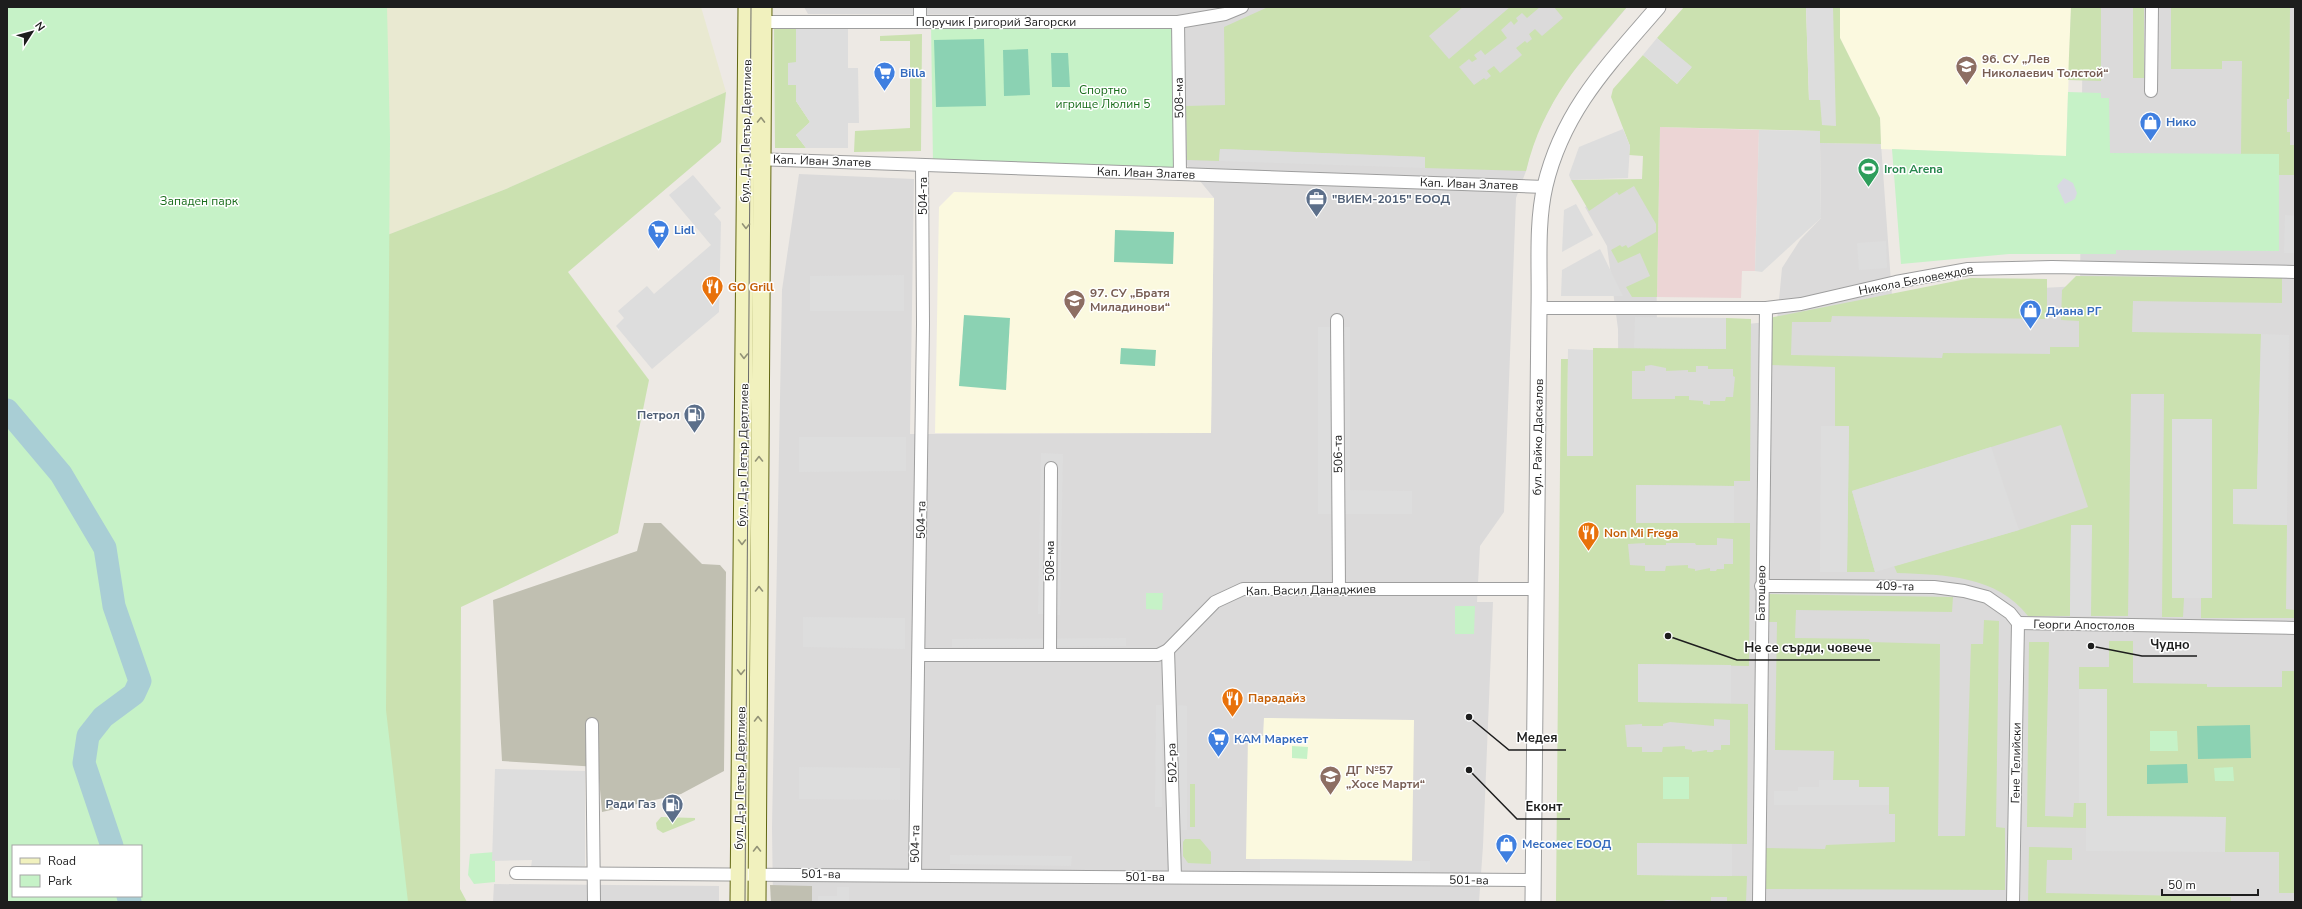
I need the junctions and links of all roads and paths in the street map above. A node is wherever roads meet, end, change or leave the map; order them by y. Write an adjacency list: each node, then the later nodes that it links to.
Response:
1 (920, 7): 6 (street)
2 (1242, 7): 7 (street, Поручик Григорий Загорски)
3 (1658, 7): 12 (street, бул. Райко Даскалов)
4 (2152, 7): 8 (street)
5 (755, 14): 6 (street, Поручик Григорий Загорски); 9 (main road, бул. Д-р Петър Дертлиев)
6 (920, 22): 7 (street, Поручик Григорий Загорски)
7 (1178, 22): 11 (street, 508-ма)
8 (2151, 91)
9 (754, 159): 10 (street, Кап. Иван Златев); 28 (main road, бул. Д-р Петър Дертлиев, one-way to 28); 29 (main road, бул. Д-р Петър Дертлиев, one-way to 9)
10 (922, 165): 11 (street, Кап. Иван Златев); 25 (street, 504-та)
11 (1180, 174): 12 (street, Кап. Иван Златев)
12 (1545, 187): 14 (street, бул. Райко Даскалов)
13 (2295, 272): 15 (street, Никола Беловеждов)
14 (1539, 308): 15 (street, Никола Беловеждов); 20 (street, бул. Райко Даскалов)
15 (1766, 308): 18 (street, Батошево)
16 (1337, 320): 19 (street, 506-та)
17 (1051, 468): 24 (street, 508-ма)
18 (1761, 586): 21 (street, 409-та); 38 (street, Батошево)
19 (1339, 589): 20 (street, Кап. Васил Данаджиев); 23 (street, Кап. Васил Данаджиев)
20 (1536, 589): 33 (street, бул. Райко Даскалов)
21 (2018, 624): 22 (street, Георги Апостолов); 39 (street, Гене Телийски)
22 (2295, 628)
23 (1168, 650): 24 (street); 32 (street, 502-ра)
24 (1050, 654): 25 (street)
25 (918, 655): 31 (street, 504-та)
26 (592, 724): 30 (street)
27 (516, 873): 30 (street, 501-ва)
28 (739, 873): 29 (street, 501-ва); 30 (street, 501-ва); 35 (main road, бул. Д-р Петър Дертлиев)
29 (757, 873): 31 (street, 501-ва); 36 (main road, бул. Д-р Петър Дертлиев)
30 (594, 874): 34 (street)
31 (915, 875): 32 (street, 501-ва)
32 (1175, 877): 33 (street, 501-ва)
33 (1533, 880): 37 (street, бул. Райко Даскалов)
34 (594, 902)
35 (739, 902)
36 (757, 902)
37 (1533, 902)
38 (1758, 902)
39 (2013, 902)

